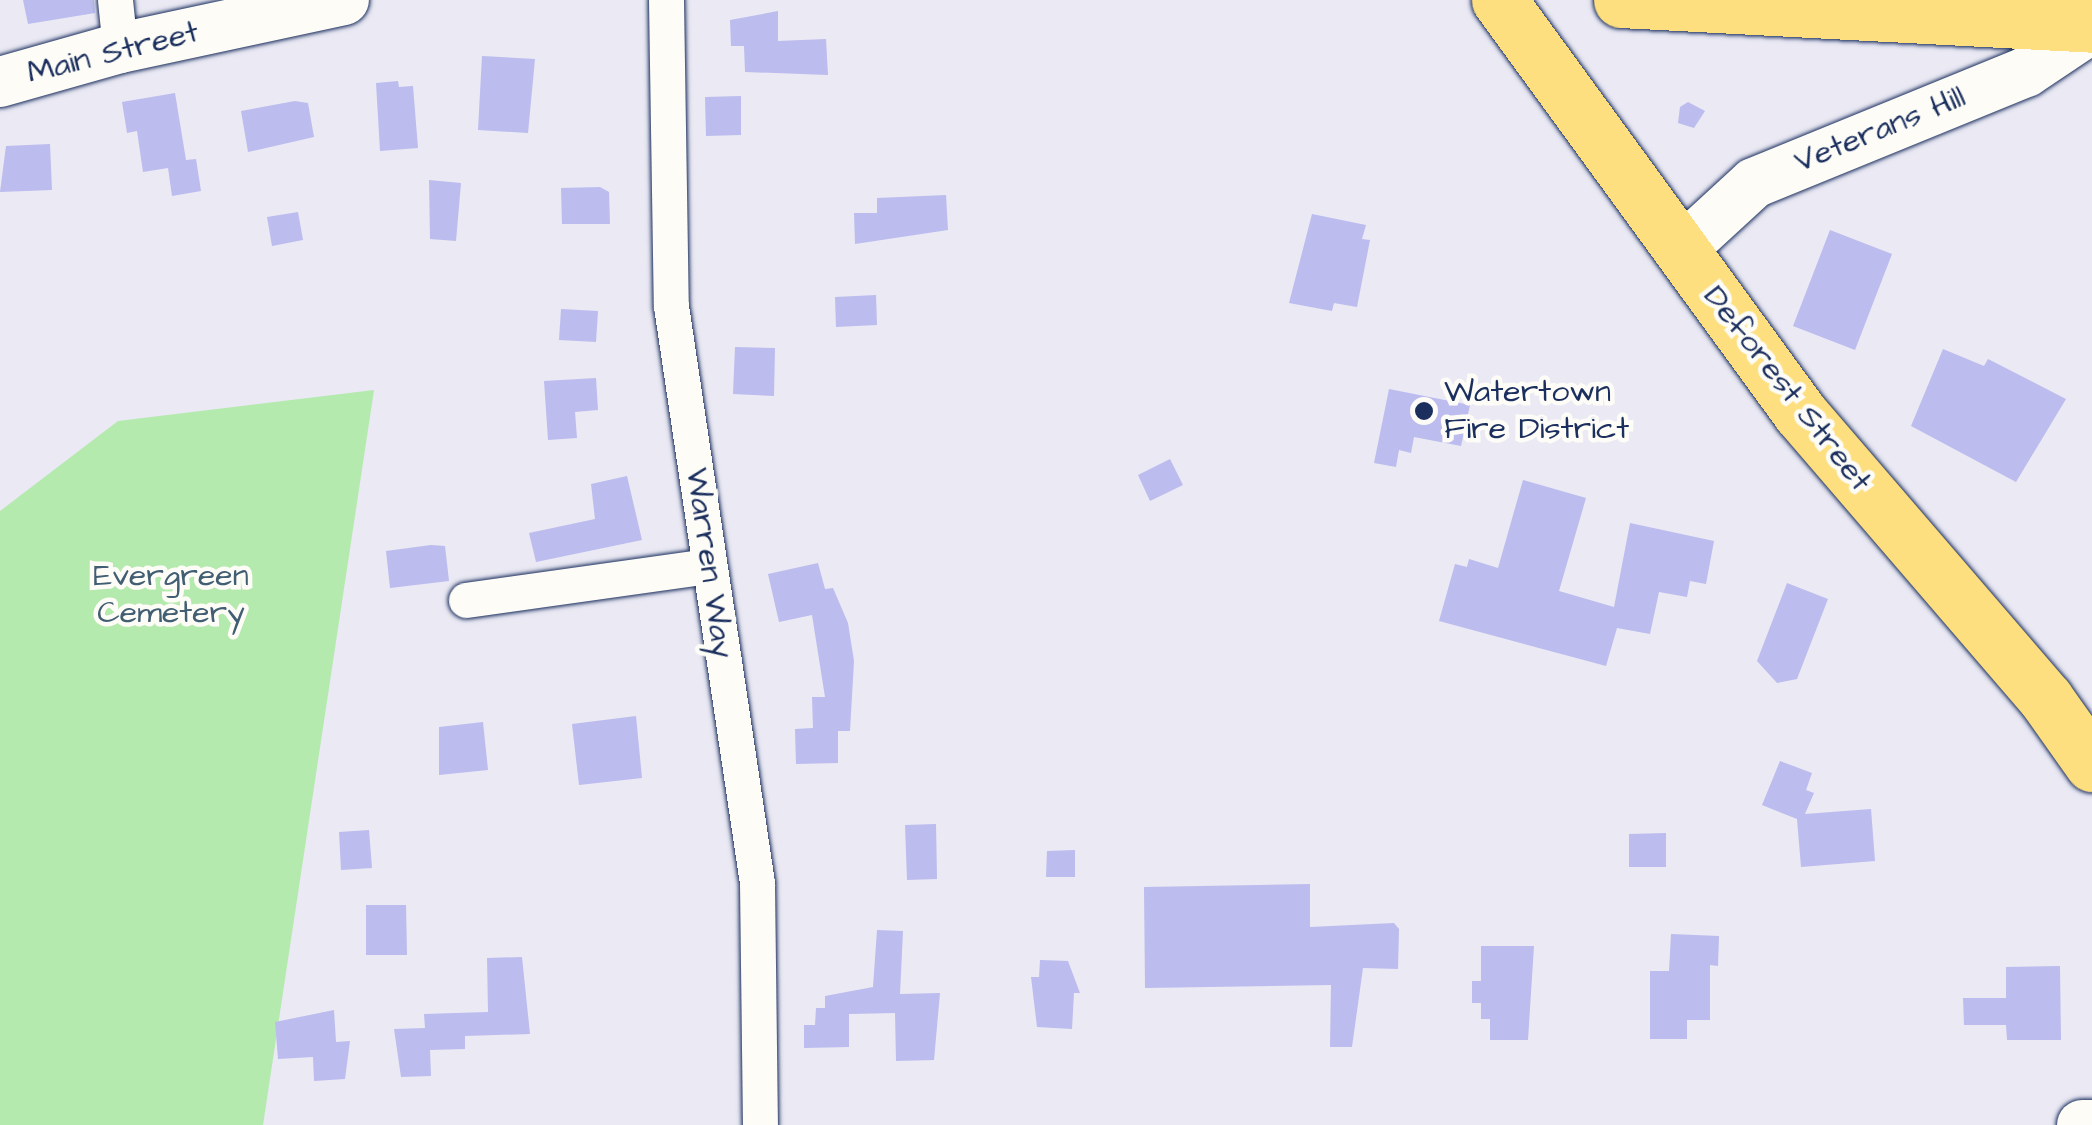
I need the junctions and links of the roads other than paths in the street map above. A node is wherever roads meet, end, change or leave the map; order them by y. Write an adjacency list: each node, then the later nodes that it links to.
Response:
1 (344, 0): 5 (main road, Main Street)
2 (666, 0): 9 (street, Warren Way)
3 (1500, 0): 8 (main road, Deforest Street)
4 (1651, 1): 6 (main road)
5 (118, 24): 7 (main road, Main Street)
6 (2092, 26): 8 (main road, Veterans Hill)
7 (0, 82)
8 (1680, 251): 11 (main road, Deforest Street)
9 (708, 566): 10 (street); 12 (street, Warren Way)
10 (466, 600)
11 (2092, 764)
12 (760, 1125)
13 (2082, 1125): 14 (main road)
14 (2092, 1125)

